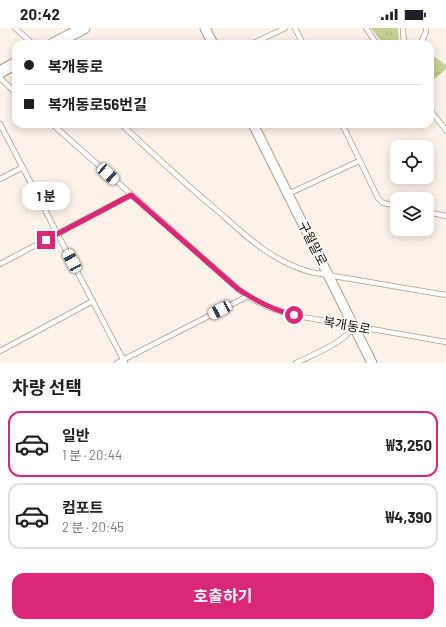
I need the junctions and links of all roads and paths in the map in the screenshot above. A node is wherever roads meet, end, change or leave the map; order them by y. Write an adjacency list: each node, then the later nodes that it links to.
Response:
1 (15, 28): 9 (lane)
2 (84, 28): 10 (street)
3 (205, 28): 11 (street)
4 (285, 28): 12 (lane)
5 (295, 28): 13 (lane)
6 (366, 28): 14 (lane)
7 (403, 28): 15 (lane)
8 (426, 28): 16 (lane)
9 (28, 40)
10 (61, 40)
11 (211, 40)
12 (260, 40)
13 (300, 40)
14 (374, 40)
15 (404, 40)
16 (422, 40)
17 (12, 65): 18 (street)
18 (0, 72)
19 (0, 78): 20 (lane)
20 (12, 88)
21 (434, 115): 27 (lane)
22 (0, 124): 29 (lane)
23 (56, 128): 32 (lane, 복개동로)
24 (125, 128): 38 (lane)
25 (255, 128): 31 (street, 구월말로)
26 (344, 128): 28 (lane)
27 (446, 130)
28 (359, 161): 31 (lane); 33 (lane)
29 (22, 167): 30 (lane); 36 (lane)
30 (0, 179)
31 (288, 194): 38 (street, 구월말로)
32 (131, 195): 36 (lane); 40 (lane, 복개동로)
33 (390, 204)
34 (434, 213): 35 (lane)
35 (446, 216)
36 (58, 234): 37 (lane); 41 (lane)
37 (0, 264)
38 (328, 275): 39 (lane); 42 (street, 구월말로)
39 (446, 295)
40 (248, 296): 42 (lane, 복개동로); 46 (lane)
41 (93, 301): 44 (lane); 46 (lane)
42 (354, 326): 43 (lane, 복개동로); 45 (lane); 50 (street, 구월말로)
43 (446, 342)
44 (0, 351)
45 (306, 358): 48 (lane); 49 (lane)
46 (125, 361): 47 (lane)
47 (117, 363)
48 (296, 363)
49 (309, 363)
50 (372, 363)

